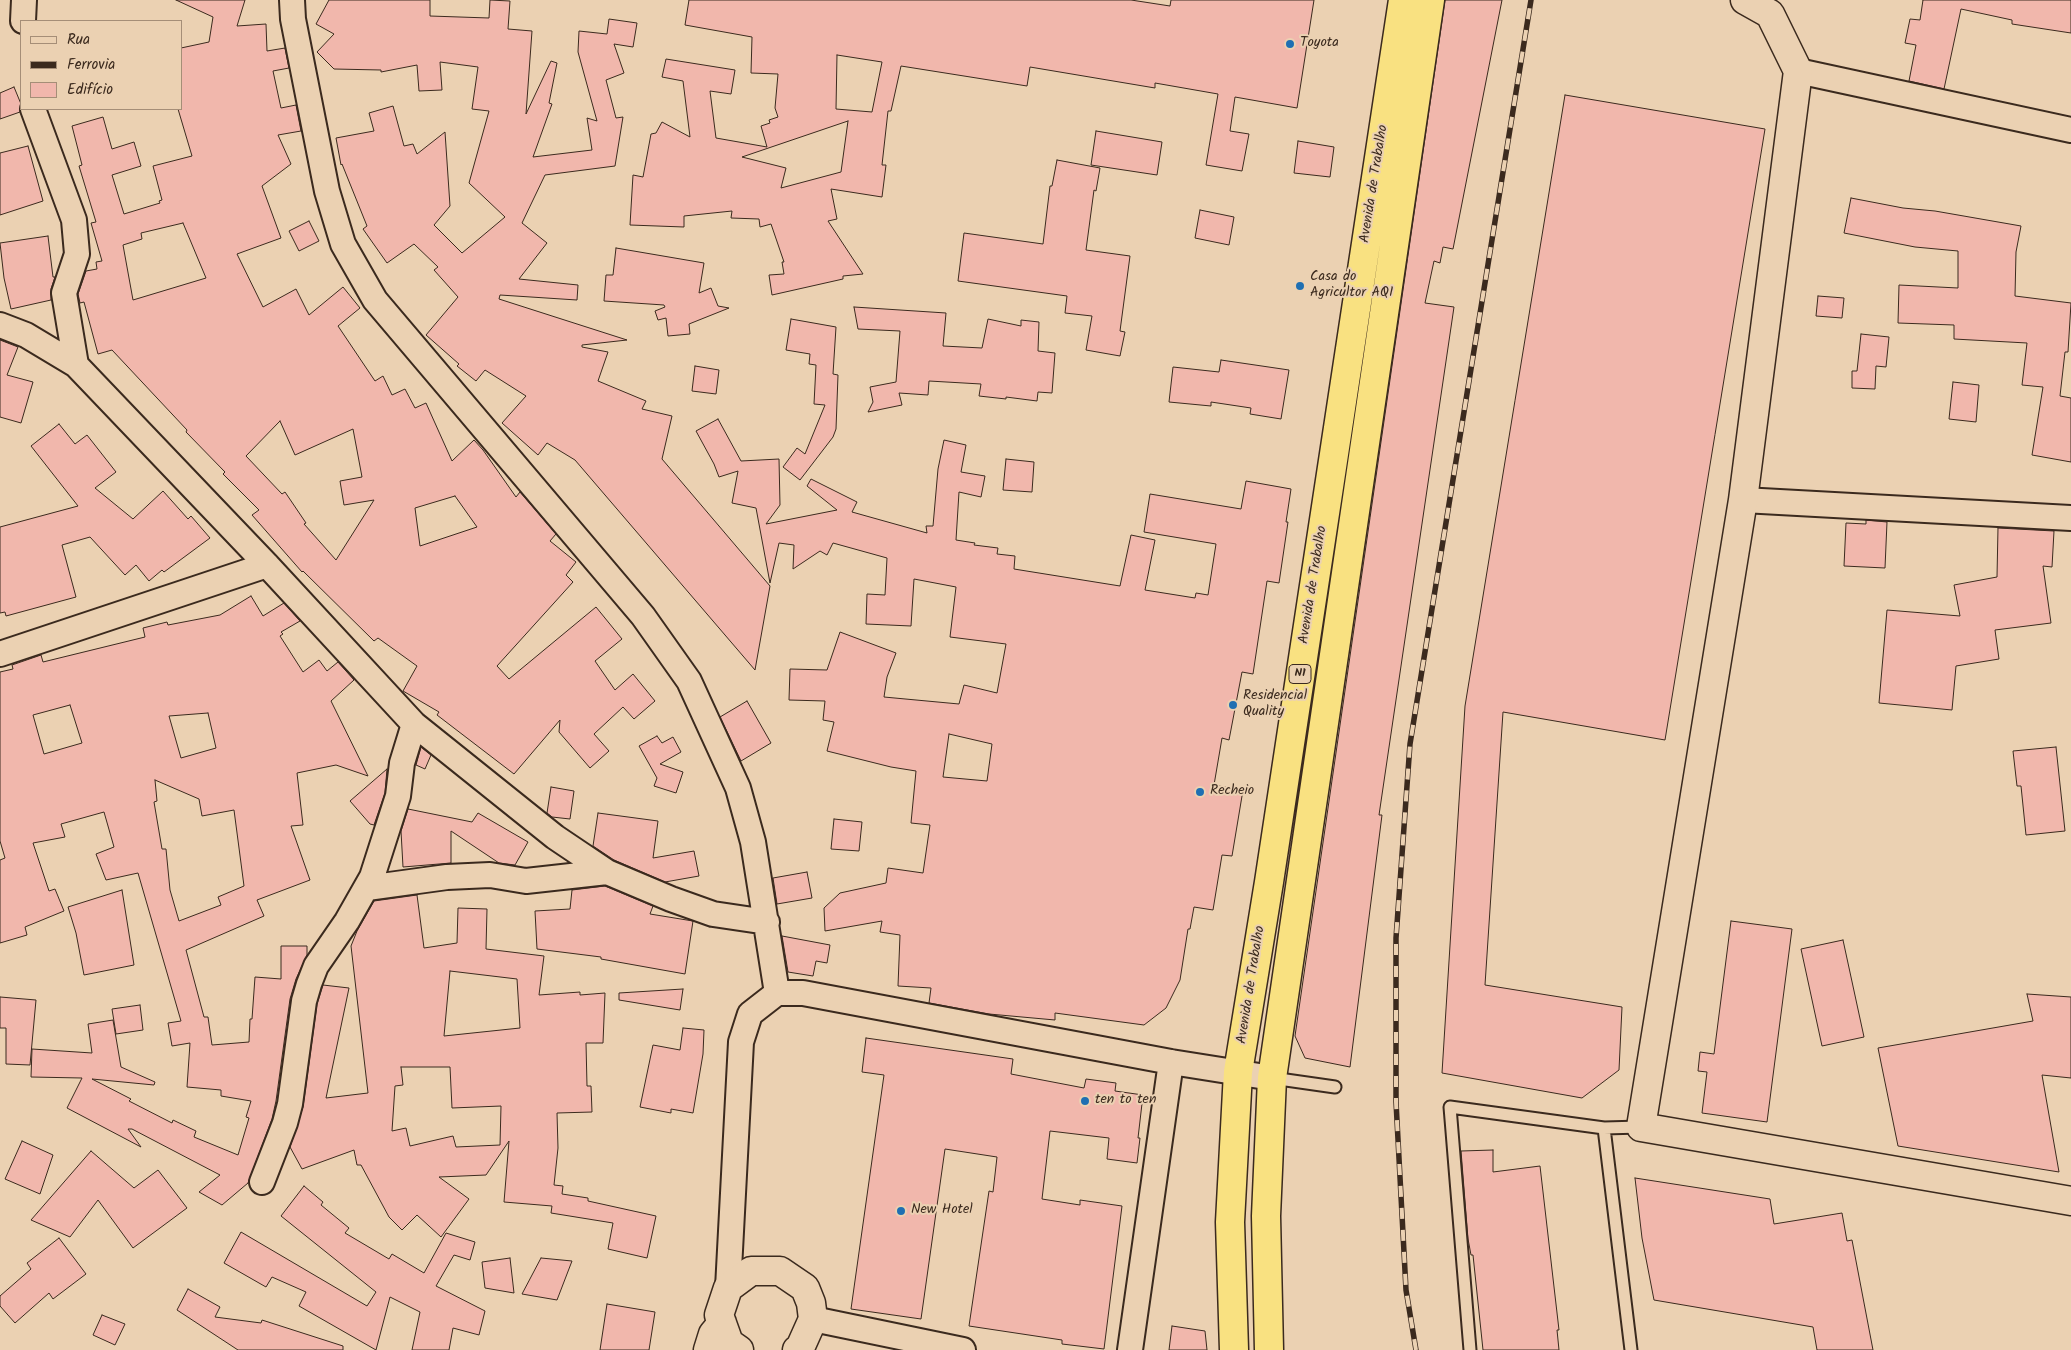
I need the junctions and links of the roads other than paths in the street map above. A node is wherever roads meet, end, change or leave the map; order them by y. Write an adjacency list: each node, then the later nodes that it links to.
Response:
1 (24, 0): 7 (street)
2 (292, 0): 20 (street)
3 (1402, 0): 23 (highway, Avenida de Trabalho / N1)
4 (1430, 0): 24 (highway, Avenida de Trabalho / N1)
5 (1745, 0): 6 (street)
6 (1775, 7): 8 (street)
7 (23, 20)
8 (1798, 71): 10 (street); 13 (street)
9 (33, 110): 12 (street)
10 (2071, 130)
11 (0, 325): 12 (street)
12 (76, 365): 15 (street)
13 (1743, 500): 14 (street); 26 (street)
14 (2071, 518)
15 (267, 565): 16 (street); 17 (street)
16 (0, 654)
17 (414, 724): 18 (street); 19 (street)
18 (607, 872): 19 (street); 20 (street)
19 (367, 888): 28 (street)
20 (767, 922): 21 (street)
21 (777, 993): 22 (street); 30 (street)
22 (1171, 1062): 23 (street); 37 (street)
23 (1238, 1072): 24 (street); 38 (highway, Avenida de Trabalho / N1)
24 (1272, 1078): 25 (lane); 39 (highway, Avenida de Trabalho / N1)
25 (1335, 1087)
26 (1641, 1127): 27 (lane); 29 (street)
27 (1604, 1128): 40 (lane); 41 (lane)
28 (262, 1182)
29 (2071, 1201)
30 (728, 1288): 31 (street); 32 (street)
31 (813, 1319): 33 (street); 36 (street)
32 (722, 1323): 34 (street); 35 (street)
33 (799, 1349)
34 (708, 1350)
35 (739, 1350)
36 (962, 1350)
37 (1130, 1350)
38 (1234, 1350)
39 (1269, 1350)
40 (1470, 1350)
41 (1631, 1350)

